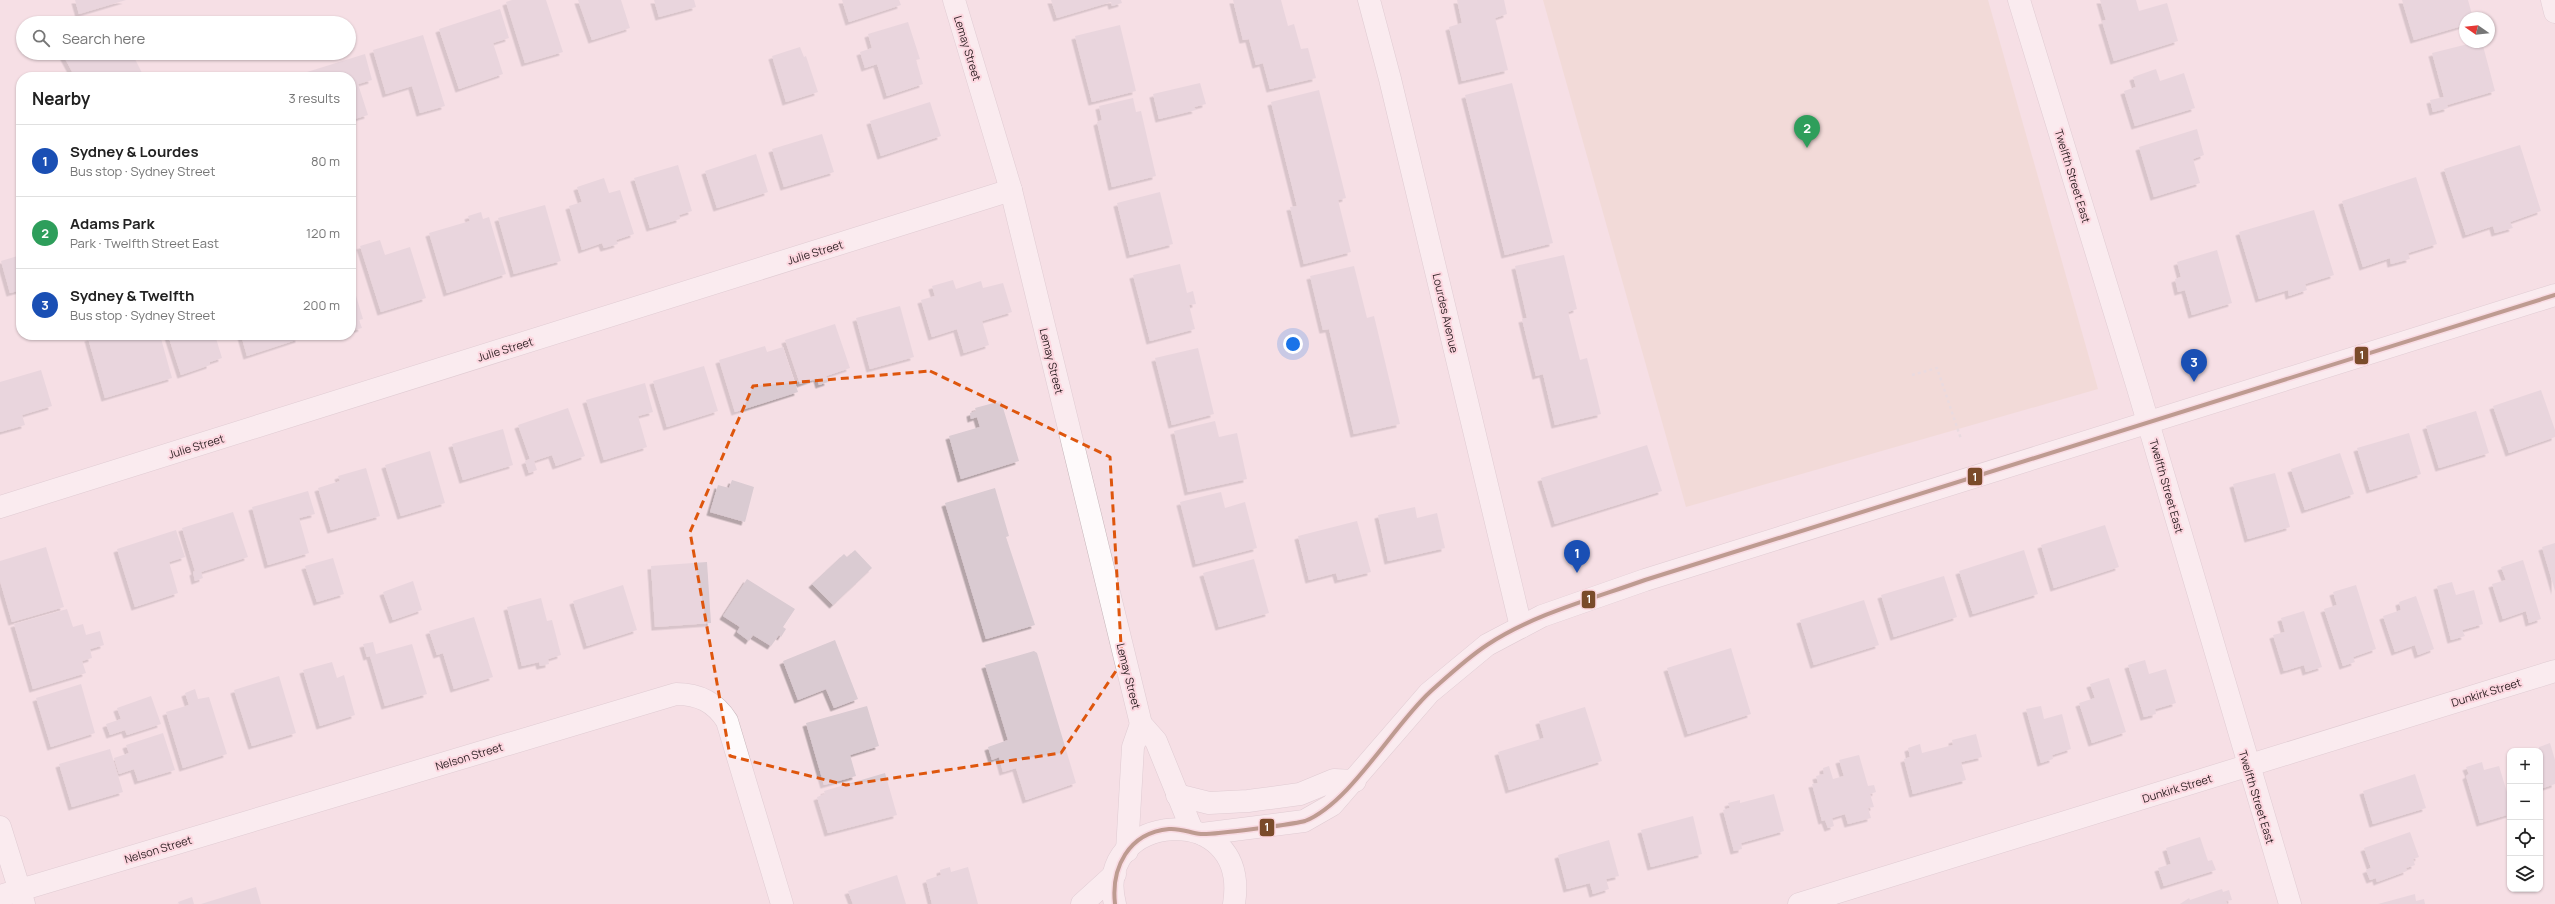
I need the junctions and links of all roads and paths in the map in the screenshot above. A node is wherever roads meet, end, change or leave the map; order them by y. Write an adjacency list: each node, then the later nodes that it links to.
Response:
1 (954, 0): 6 (street, Lemay Street)
2 (1369, 0): 12 (street, Lourdes Avenue)
3 (2019, 0): 9 (street, Twelfth Street East)
4 (2552, 0): 5 (street)
5 (2555, 12)
6 (1011, 190): 11 (street, Julie Street); 14 (street, Lemay Street)
7 (2555, 295): 9 (street)
8 (1912, 375): 10 (path)
9 (2148, 422): 12 (street); 15 (street, Twelfth Street East)
10 (1961, 439)
11 (0, 507)
12 (1521, 627): 16 (street)
13 (2555, 671): 15 (street, Dunkirk Street)
14 (1141, 724): 17 (street, Lemay Street); 20 (street, Lemay Street)
15 (2248, 765): 23 (street, Dunkirk Street); 29 (street, Twelfth Street East)
16 (1355, 781): 17 (street); 19 (street)
17 (1177, 795): 19 (street, Lemay Street)
18 (0, 827): 22 (street)
19 (1197, 832): 20 (street); 27 (street)
20 (1127, 851): 21 (street)
21 (1115, 874): 25 (street); 26 (street)
22 (15, 897): 24 (street, Nelson Street)
23 (1827, 900): 28 (street, Dunkirk Street)
24 (782, 904)
25 (1082, 904)
26 (1115, 904)
27 (1234, 904)
28 (1799, 904)
29 (2290, 904)

